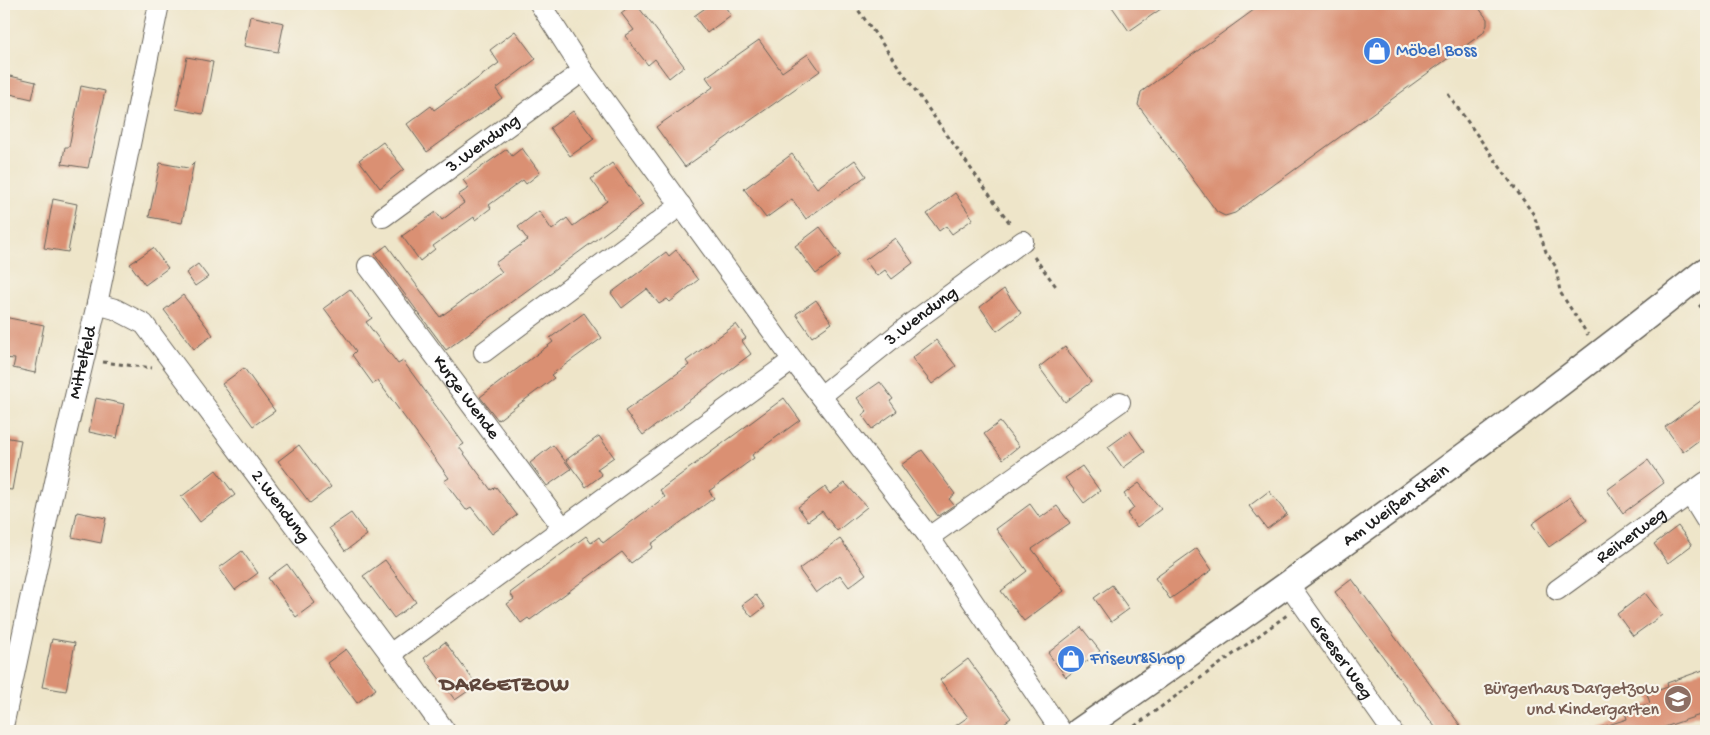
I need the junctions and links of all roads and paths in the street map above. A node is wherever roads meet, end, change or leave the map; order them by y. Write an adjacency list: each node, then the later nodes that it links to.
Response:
1 (159, 4): 12 (street, Mittelfeld)
2 (540, 4): 4 (street)
3 (854, 4): 8 (path)
4 (583, 71): 6 (street); 7 (street, 3.Wendung)
5 (1448, 94): 14 (path)
6 (681, 206): 13 (street); 15 (street)
7 (384, 217)
8 (1023, 241): 11 (path); 16 (street, 3.Wendung)
9 (368, 266): 21 (street, Kurze Wende)
10 (1706, 270): 14 (street, Am Weißen Stein)
11 (1058, 289)
12 (97, 304): 25 (street, 2.Wendung); 26 (street, Mittelfeld)
13 (484, 352)
14 (1601, 354): 24 (street, Am Weißen Stein)
15 (793, 360): 16 (street); 21 (street)
16 (821, 396): 22 (street)
17 (1120, 402): 22 (street)
18 (1706, 482): 19 (street, Reiherweg)
19 (1690, 494): 20 (street); 23 (street, Reiherweg)
20 (1706, 520)
21 (563, 528): 25 (street)
22 (929, 537): 28 (street)
23 (1557, 590)
24 (1295, 594): 29 (street, Am Weißen Stein); 30 (path); 31 (street, Greeser Weg)
25 (390, 654): 27 (street, 2.Wendung)
26 (4, 722)
27 (445, 731)
28 (1061, 731)
29 (1079, 731)
30 (1128, 731)
31 (1392, 731)

